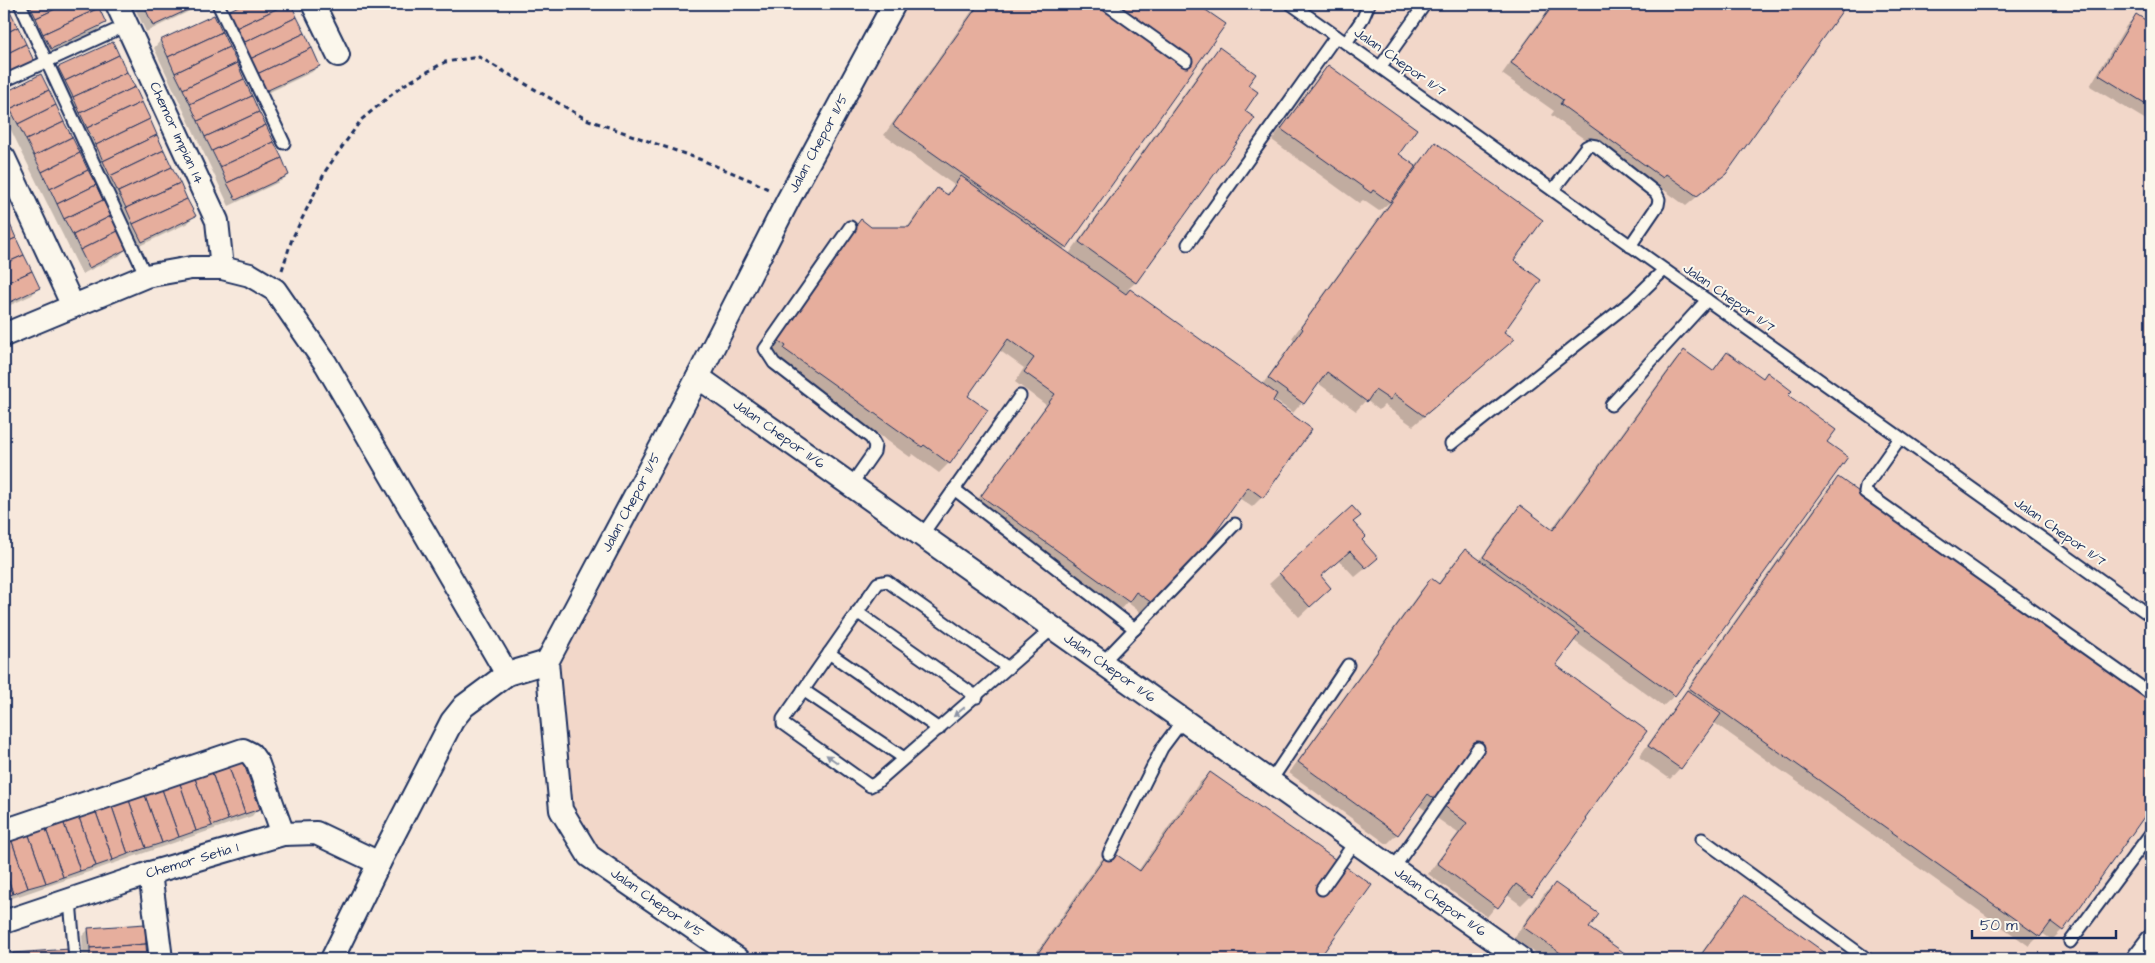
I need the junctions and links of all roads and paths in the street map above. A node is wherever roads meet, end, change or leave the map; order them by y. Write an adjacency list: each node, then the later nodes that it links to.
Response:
1 (20, 4): 14 (lane)
2 (117, 4): 10 (street, Chemor Impian 14)
3 (218, 4): 18 (lane)
4 (313, 4): 13 (street)
5 (894, 4): 21 (street, Jalan Chepor 11/5)
6 (1106, 4): 15 (lane)
7 (1291, 4): 11 (lane, Jalan Chepor 11/7)
8 (1369, 4): 12 (lane)
9 (1425, 4): 16 (lane)
10 (127, 25): 14 (lane); 25 (street, Chemor Impian 14)
11 (1336, 36): 12 (lane, Jalan Chepor 11/7); 23 (lane)
12 (1346, 43): 16 (lane, Jalan Chepor 11/7)
13 (338, 55)
14 (47, 61): 17 (lane); 27 (lane)
15 (1186, 62)
16 (1381, 66): 20 (lane, Jalan Chepor 11/7)
17 (4, 81)
18 (284, 143)
19 (4, 158): 30 (street)
20 (1553, 190): 24 (lane, Jalan Chepor 11/7); 24 (lane)
21 (788, 200): 28 (path); 32 (street, Jalan Chepor 11/5)
22 (850, 227): 37 (lane)
23 (1188, 244)
24 (1630, 246): 26 (lane, Jalan Chepor 11/7)
25 (222, 268): 27 (street); 28 (street)
26 (1664, 270): 29 (lane, Jalan Chepor 11/7); 36 (lane)
27 (146, 276): 30 (street)
28 (275, 290): 50 (street)
29 (1706, 300): 34 (lane); 35 (lane, Jalan Chepor 11/7)
30 (74, 306): 31 (street)
31 (4, 335)
32 (698, 377): 37 (street, Jalan Chepor 11/6); 46 (street, Jalan Chepor 11/5)
33 (1020, 396): 38 (lane)
34 (1611, 405)
35 (1900, 438): 41 (lane, Jalan Chepor 11/7); 52 (lane)
36 (1450, 444)
37 (851, 485): 40 (street, Jalan Chepor 11/6)
38 (954, 489): 40 (lane); 44 (lane)
39 (1235, 524): 44 (lane)
40 (922, 536): 43 (street, Jalan Chepor 11/6)
41 (2150, 611)
42 (858, 612): 45 (lane); 49 (lane); 53 (lane)
43 (1054, 628): 47 (street, Jalan Chepor 11/6); 49 (lane)
44 (1135, 629): 47 (lane)
45 (829, 653): 51 (lane); 55 (lane)
46 (547, 662): 50 (street); 76 (street, Jalan Chepor 11/5)
47 (1102, 663): 54 (street, Jalan Chepor 11/6)
48 (1348, 665): 58 (lane)
49 (1008, 668): 53 (lane)
50 (507, 674): 65 (street)
51 (803, 690): 57 (lane); 57 (lane, one-way to 51)
52 (2151, 694)
53 (977, 696): 55 (lane, one-way to 55)
54 (1183, 720): 58 (street, Jalan Chepor 11/6); 64 (lane)
55 (939, 728): 57 (lane)
56 (1478, 748): 66 (lane)
57 (904, 758)
58 (1270, 782): 63 (street, Jalan Chepor 11/6)
59 (4, 831): 61 (street)
60 (2151, 833): 71 (lane)
61 (283, 834): 65 (street, Chemor Setia 1); 67 (street, Chemor Setia 1)
62 (1702, 839): 78 (lane)
63 (1355, 842): 66 (street, Jalan Chepor 11/6); 68 (lane)
64 (1109, 854)
65 (379, 863): 75 (street)
66 (1393, 869): 77 (street, Jalan Chepor 11/6)
67 (150, 873): 69 (street, Chemor Setia 1); 74 (street)
68 (1322, 889)
69 (70, 901): 70 (street, Chemor Setia 1); 73 (lane)
70 (4, 922)
71 (2070, 942)
72 (2151, 942): 79 (street)
73 (75, 959)
74 (161, 959)
75 (332, 959)
76 (738, 959)
77 (1520, 959)
78 (1867, 959)
79 (2138, 959)

